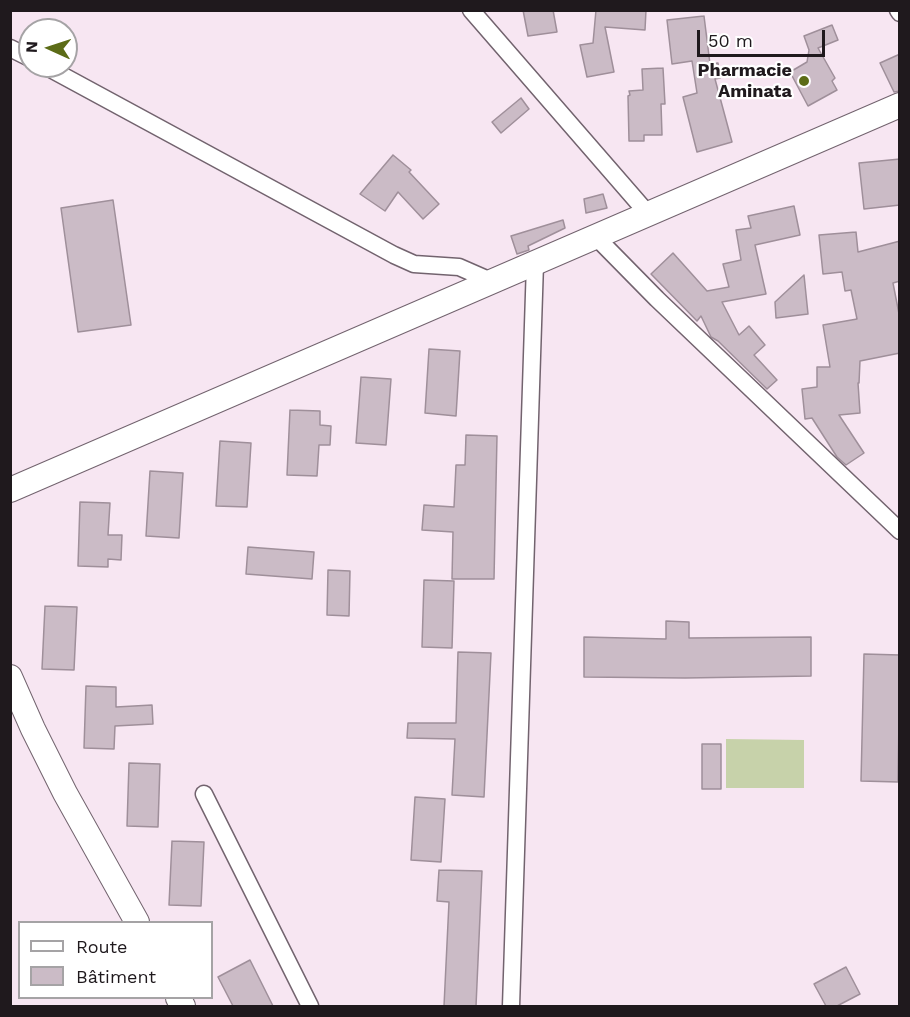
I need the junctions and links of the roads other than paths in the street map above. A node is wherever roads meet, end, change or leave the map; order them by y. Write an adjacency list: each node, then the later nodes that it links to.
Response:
1 (471, 10): 4 (street)
2 (67, 78): 7 (street)
3 (900, 105): 4 (street)
4 (649, 215): 5 (street)
5 (596, 237): 6 (street); 9 (street)
6 (535, 263): 7 (street); 14 (street)
7 (490, 281): 8 (street)
8 (10, 490)
9 (900, 531)
10 (10, 676): 12 (street)
11 (204, 794): 13 (street)
12 (136, 921)
13 (310, 1006)
14 (511, 1006)

